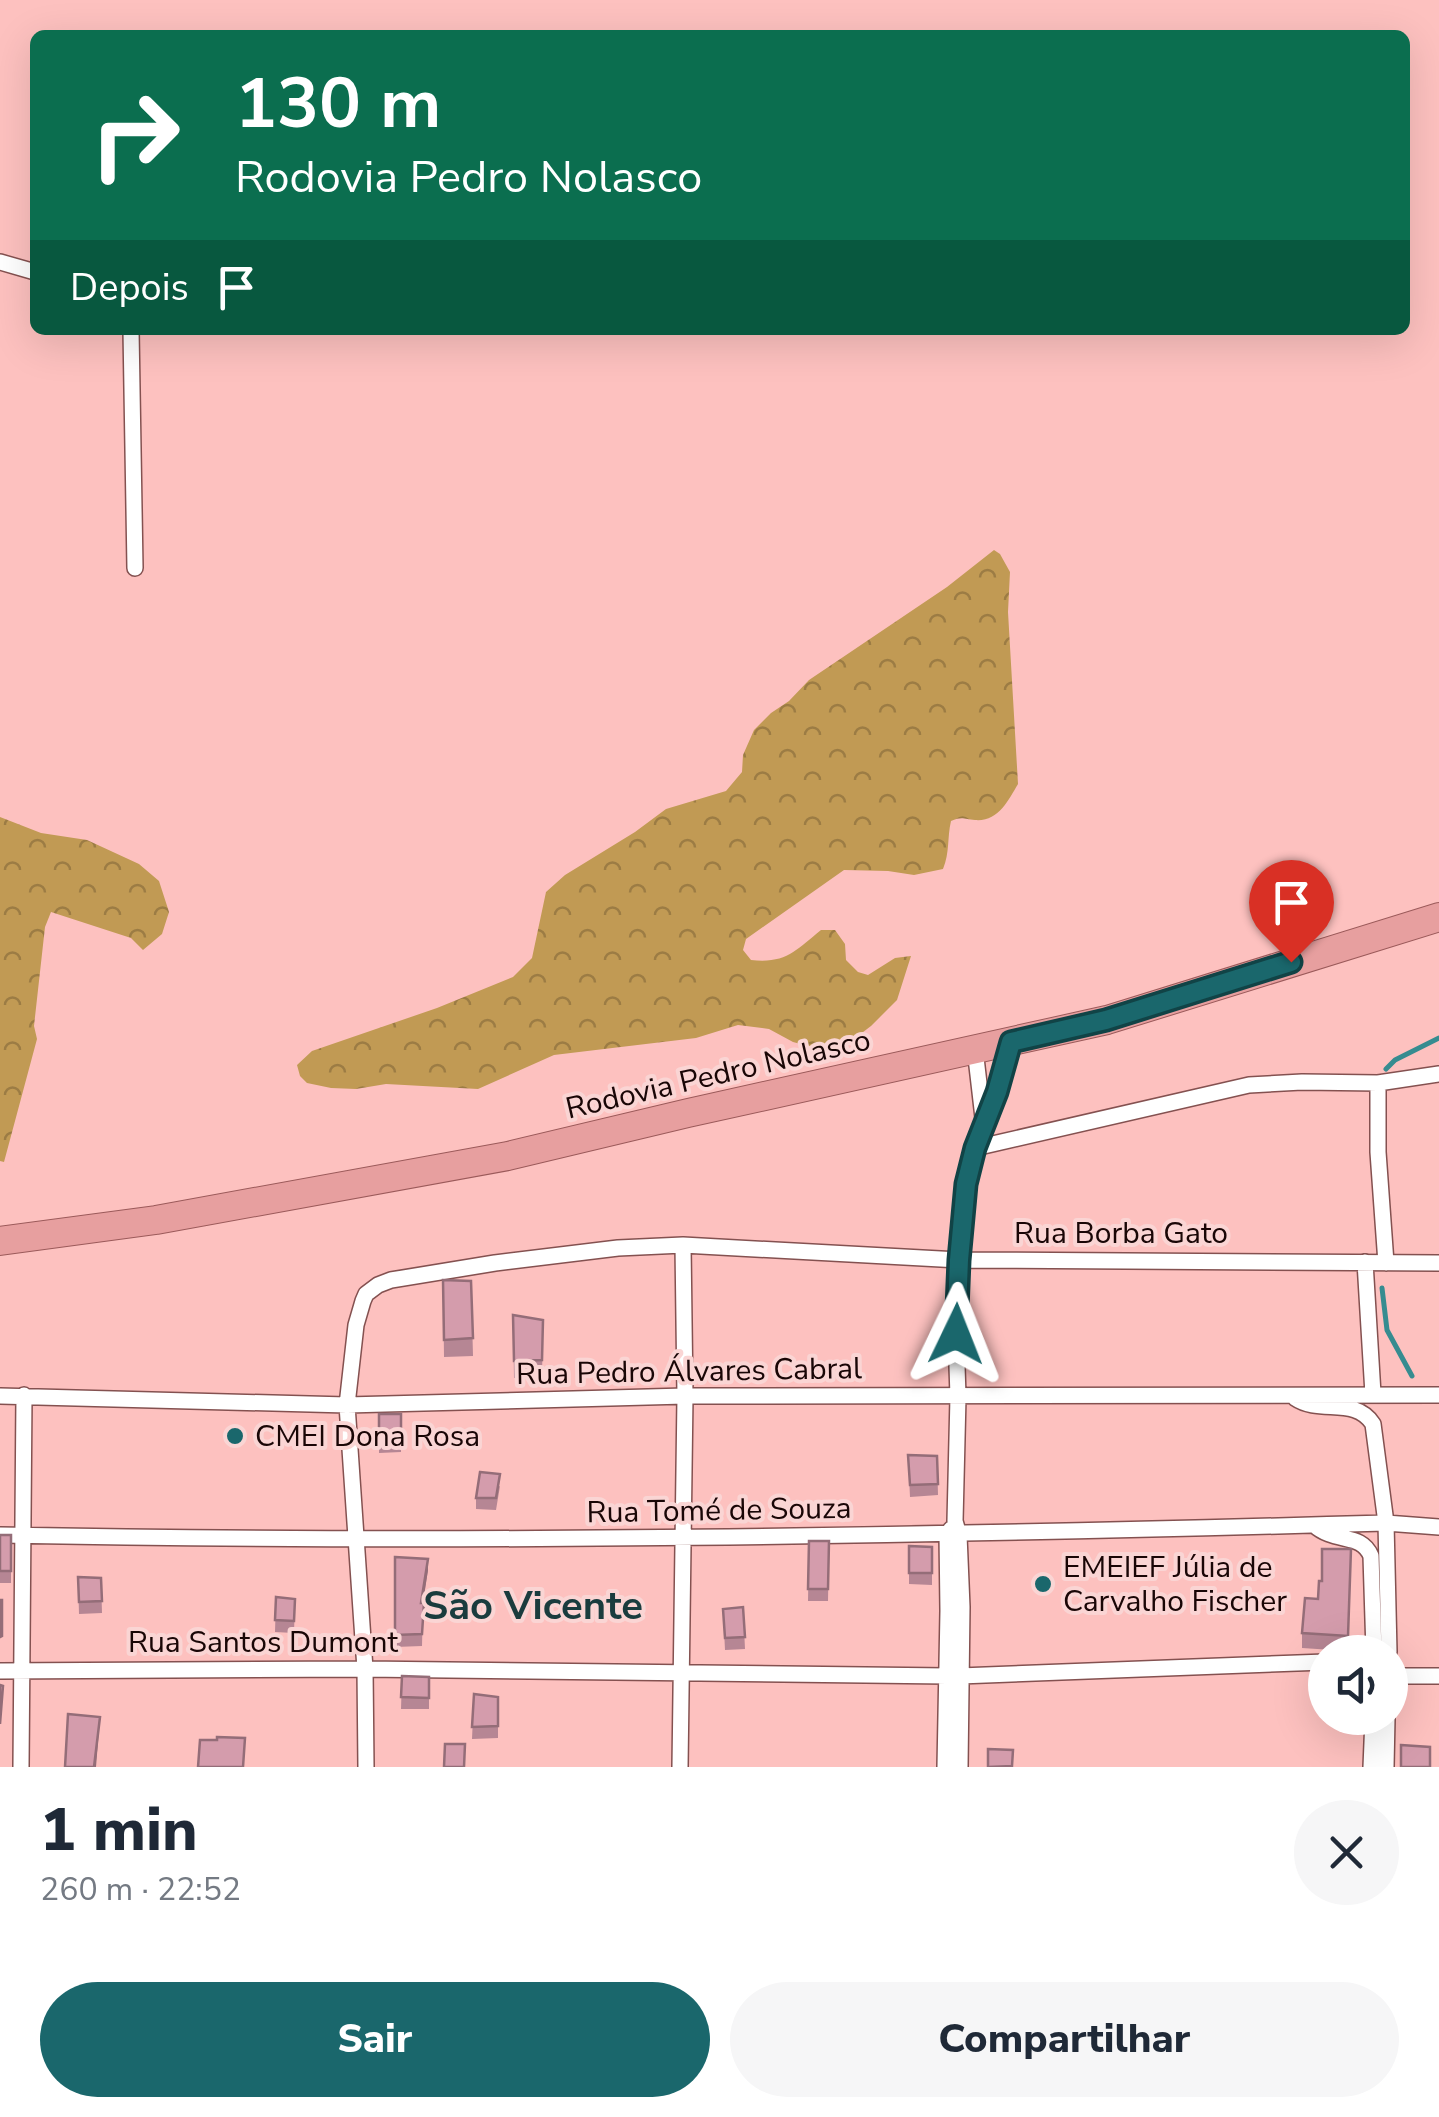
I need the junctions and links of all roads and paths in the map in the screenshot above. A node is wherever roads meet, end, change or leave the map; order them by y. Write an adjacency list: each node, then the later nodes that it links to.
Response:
1 (0, 262): 2 (street)
2 (30, 271)
3 (132, 335): 4 (street)
4 (135, 568)
5 (1439, 917): 6 (highway, Rodovia Pedro Nolasco)
6 (1011, 1042): 7 (highway, Rodovia Pedro Nolasco); 10 (street)
7 (974, 1048): 10 (street); 12 (highway, Rodovia Pedro Nolasco)
8 (1439, 1074): 9 (street)
9 (1378, 1082): 11 (street); 16 (street)
10 (983, 1122): 11 (street)
11 (975, 1148): 14 (street)
12 (0, 1240)
13 (682, 1246): 14 (street, Rua Borba Gato); 23 (street); 25 (street, Rua Borba Gato)
14 (959, 1260): 15 (street, Rua Borba Gato); 24 (street)
15 (1365, 1262): 16 (street, Rua Borba Gato); 18 (street)
16 (1386, 1262): 17 (street, Rua Borba Gato)
17 (1439, 1263)
18 (1374, 1394): 19 (street, Rua Pedro Álvares Cabral); 20 (street, Rua Pedro Álvares Cabral)
19 (1292, 1395): 24 (street, Rua Pedro Álvares Cabral); 26 (street)
20 (1439, 1395)
21 (0, 1396): 22 (street, Rua Pedro Álvares Cabral)
22 (24, 1396): 25 (street, Rua Pedro Álvares Cabral); 31 (street)
23 (685, 1396): 24 (street, Rua Pedro Álvares Cabral); 25 (street, Rua Pedro Álvares Cabral); 32 (street)
24 (958, 1397): 29 (street)
25 (347, 1405): 33 (street)
26 (1386, 1523): 27 (street, Rua Tomé de Souza); 28 (street, Rua Tomé de Souza); 35 (street)
27 (1314, 1525): 29 (street, Rua Tomé de Souza); 34 (street)
28 (1439, 1527)
29 (954, 1530): 32 (street, Rua Tomé de Souza); 41 (street)
30 (0, 1535): 31 (street, Rua Tomé de Souza)
31 (22, 1536): 33 (street, Rua Tomé de Souza); 39 (street)
32 (684, 1538): 33 (street, Rua Tomé de Souza); 40 (street)
33 (355, 1540): 37 (street)
34 (1373, 1635)
35 (1388, 1635)
36 (1308, 1663): 41 (street, Rua Santos Dumont)
37 (366, 1669): 39 (street, Rua Santos Dumont); 40 (street, Rua Santos Dumont); 47 (street)
38 (0, 1670): 39 (street, Rua Santos Dumont)
39 (21, 1670): 46 (street)
40 (682, 1672): 41 (street, Rua Santos Dumont); 48 (street)
41 (954, 1676): 49 (street); 50 (street)
42 (1408, 1676): 43 (street)
43 (1439, 1676)
44 (1373, 1735): 51 (street)
45 (1387, 1735): 52 (street)
46 (21, 1767)
47 (366, 1767)
48 (680, 1767)
49 (945, 1767)
50 (960, 1767)
51 (1372, 1767)
52 (1386, 1767)

